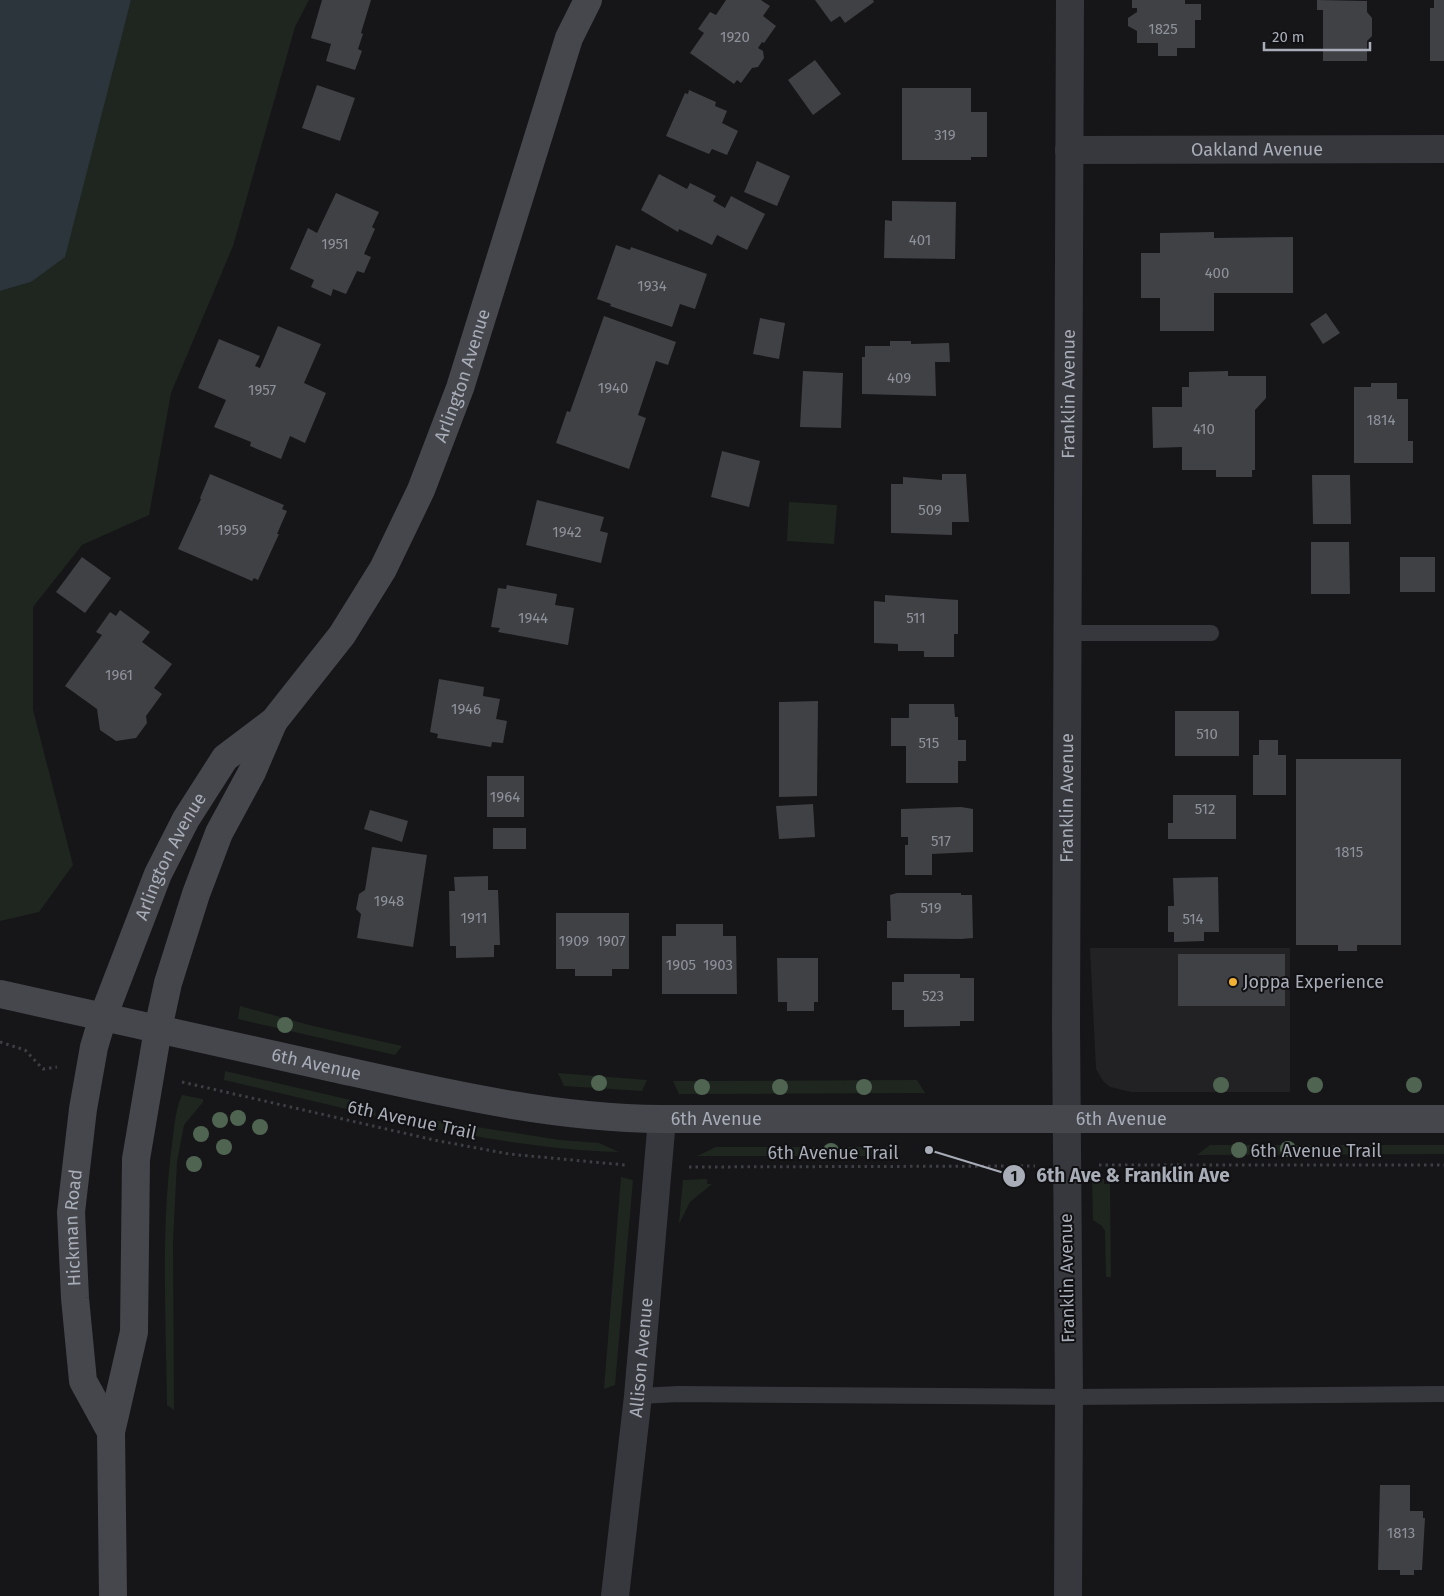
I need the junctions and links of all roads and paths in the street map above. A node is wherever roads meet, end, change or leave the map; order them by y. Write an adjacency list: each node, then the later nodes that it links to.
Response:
1 (588, 0): 7 (main road, Arlington Avenue)
2 (1070, 0): 4 (street, Franklin Avenue)
3 (1444, 148): 4 (street, Oakland Avenue)
4 (1069, 150): 5 (street, Franklin Avenue)
5 (1067, 633): 6 (lane); 15 (street, Franklin Avenue)
6 (1211, 633)
7 (274, 721): 9 (main road, Arlington Avenue); 10 (main road, Arlington Avenue)
8 (0, 994): 9 (main road, 6th Avenue)
9 (103, 1017): 10 (main road, 6th Avenue); 25 (main road, Hickman Road)
10 (158, 1029): 14 (main road, 6th Avenue); 25 (main road, Hickman Road)
11 (0, 1042): 12 (path)
12 (55, 1067)
13 (192, 1083): 19 (path, 6th Avenue Trail)
14 (662, 1119): 15 (main road, 6th Avenue); 23 (street, Allison Avenue)
15 (1066, 1119): 16 (main road, 6th Avenue); 24 (street, Franklin Avenue)
16 (1444, 1119)
17 (1098, 1165): 18 (path, 6th Avenue Trail)
18 (1444, 1165)
19 (630, 1166)
20 (1037, 1166): 21 (path, 6th Avenue Trail)
21 (689, 1167)
22 (1444, 1394): 24 (lane)
23 (638, 1396): 24 (lane); 27 (street, Allison Avenue)
24 (1069, 1397): 28 (street, Franklin Avenue)
25 (111, 1432): 26 (main road, Hickman Road)
26 (113, 1596)
27 (615, 1596)
28 (1068, 1596)

